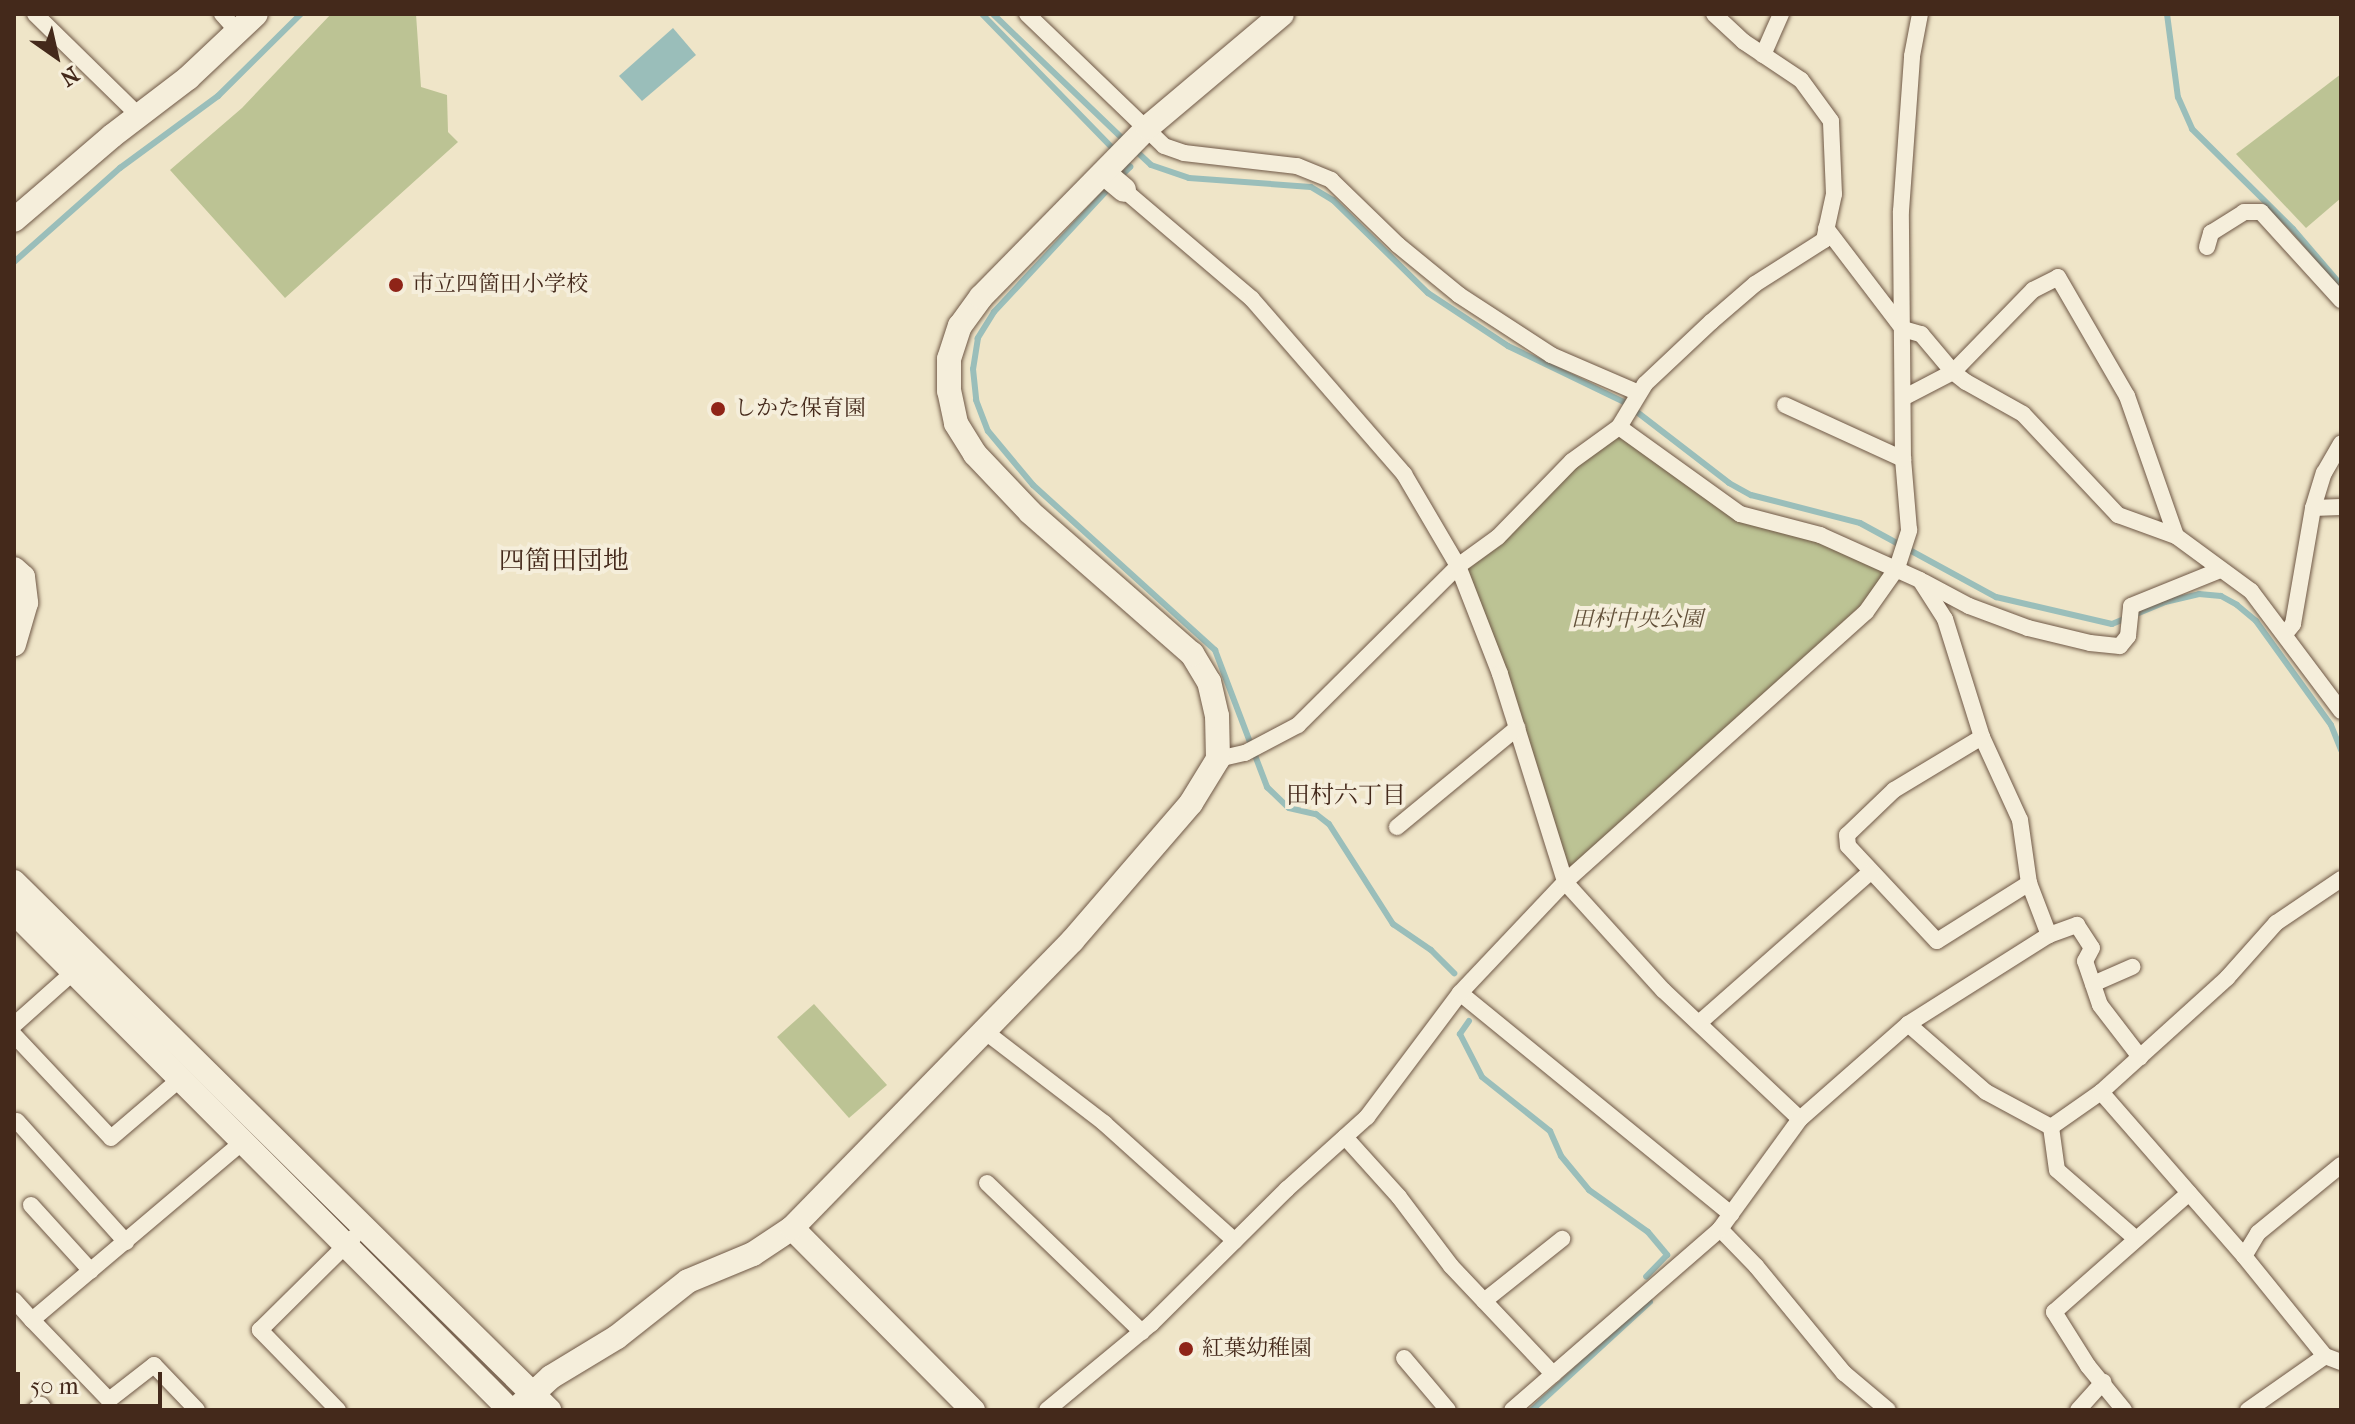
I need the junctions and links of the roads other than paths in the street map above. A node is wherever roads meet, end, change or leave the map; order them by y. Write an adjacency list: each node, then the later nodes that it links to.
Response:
1 (35, 14): 10 (street)
2 (256, 14): 8 (street)
3 (1027, 14): 11 (street)
4 (1282, 14): 11 (street)
5 (1714, 14): 9 (street)
6 (1781, 14): 9 (street)
7 (1920, 14): 18 (street)
8 (230, 23): 10 (street)
9 (1763, 55): 15 (street)
10 (139, 116): 14 (street)
11 (1144, 132): 12 (street); 20 (street)
12 (1110, 166): 13 (street); 39 (street)
13 (1124, 190): 29 (street)
14 (15, 218)
15 (1826, 228): 18 (street); 20 (street)
16 (2207, 247): 17 (street)
17 (2341, 300)
18 (1903, 329): 19 (street); 21 (street)
19 (1953, 372): 21 (street); 28 (street); 28 (street)
20 (1638, 395): 23 (street)
21 (1903, 398): 25 (street)
22 (1785, 405): 25 (street)
23 (1621, 423): 29 (street); 30 (street)
24 (2341, 444): 27 (street)
25 (1903, 459): 30 (street)
26 (2341, 507): 27 (street)
27 (2313, 508): 34 (street)
28 (2176, 536): 32 (street)
29 (1458, 566): 37 (street); 39 (street)
30 (1897, 568): 33 (street); 44 (street)
31 (14, 569): 35 (street)
32 (2220, 570): 33 (street); 34 (street)
33 (1920, 580): 38 (street)
34 (2285, 634): 36 (street)
35 (14, 644)
36 (2340, 706)
37 (1517, 728): 40 (street); 44 (street)
38 (1982, 737): 41 (street); 45 (street)
39 (1218, 759): 55 (street)
40 (1397, 827)
41 (1870, 872): 45 (street); 52 (street)
42 (2341, 879): 57 (street)
43 (14, 882): 48 (street)
44 (1565, 882): 51 (street); 52 (street)
45 (2029, 883): 47 (street)
46 (14, 912): 48 (street)
47 (2049, 935): 50 (street); 53 (street)
48 (82, 965): 54 (street); 58 (street); 70 (street)
49 (2132, 967): 50 (street)
50 (2093, 984): 57 (street)
51 (1460, 993): 63 (street); 69 (street)
52 (1699, 1023): 60 (street)
53 (1908, 1024): 60 (street); 62 (street)
54 (14, 1025)
55 (983, 1030): 71 (street); 75 (street)
56 (14, 1035): 58 (street)
57 (2140, 1057): 59 (street)
58 (180, 1079): 64 (street)
59 (2101, 1092): 62 (street); 67 (street)
60 (1800, 1119): 69 (street)
61 (17, 1121): 76 (street)
62 (2051, 1127): 74 (street)
63 (1345, 1137): 75 (street); 81 (street)
64 (244, 1141): 76 (street); 77 (street)
65 (2341, 1165): 78 (street)
66 (987, 1183): 83 (street)
67 (2189, 1193): 74 (street); 78 (street)
68 (31, 1205): 79 (street)
69 (1731, 1214): 72 (street)
70 (366, 1226): 77 (street); 88 (street)
71 (792, 1228): 88 (street); 95 (street)
72 (1720, 1229): 86 (street); 99 (street)
73 (1562, 1239): 81 (street)
74 (2136, 1239): 87 (street)
75 (1235, 1241): 83 (street)
76 (126, 1242): 79 (street)
77 (345, 1245): 88 (street); 93 (street)
78 (2244, 1256): 85 (street)
79 (91, 1271): 82 (street)
80 (14, 1300): 82 (street)
81 (1484, 1301): 86 (street)
82 (32, 1320): 89 (street)
83 (1142, 1332): 96 (street)
84 (1404, 1358): 97 (street)
85 (2333, 1359): 102 (street)
86 (1553, 1374): 98 (street)
87 (2103, 1382): 100 (street); 101 (street)
88 (519, 1404): 94 (street)
89 (103, 1405): 92 (street)
90 (35, 1410): 91 (street)
91 (45, 1410)
92 (197, 1410)
93 (338, 1410)
94 (549, 1410)
95 (973, 1410)
96 (1047, 1410)
97 (1448, 1410)
98 (1512, 1410)
99 (1888, 1410)
100 (2078, 1410)
101 (2124, 1410)
102 (2248, 1410)

